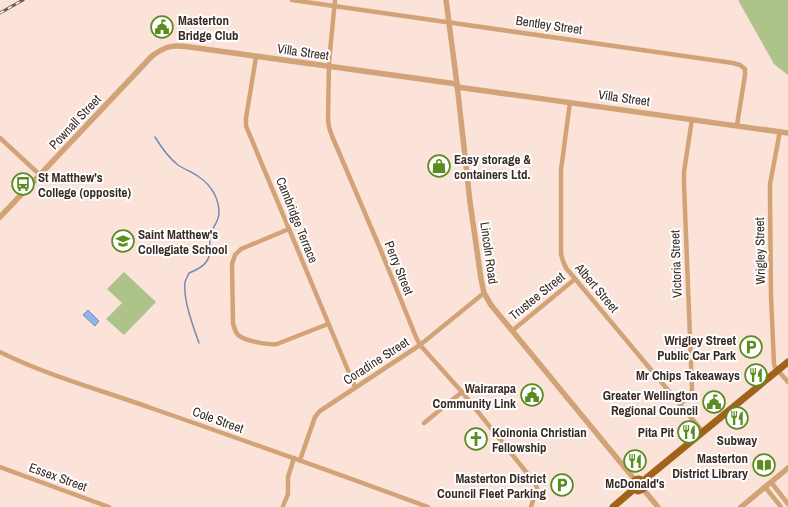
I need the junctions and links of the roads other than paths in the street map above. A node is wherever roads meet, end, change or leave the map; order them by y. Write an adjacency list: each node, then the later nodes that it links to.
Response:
1 (292, 0): 4 (street, Bentley Street)
2 (335, 0): 4 (street, Perry Street)
3 (446, 0): 5 (street, Lincoln Road)
4 (334, 7): 5 (street, Bentley Street); 8 (street, Perry Street)
5 (449, 23): 9 (street, Lincoln Road); 12 (street, Bentley Street)
6 (169, 46): 7 (street, Villa Street); 16 (street, Pownall Street)
7 (256, 57): 8 (street, Villa Street); 18 (street, Cambridge Terrace)
8 (329, 67): 9 (street, Villa Street); 23 (street, Perry Street)
9 (457, 85): 10 (street, Villa Street); 20 (street, Lincoln Road)
10 (570, 102): 11 (street, Villa Street); 19 (street, Albert Street)
11 (692, 119): 12 (street, Villa Street); 30 (street, Victoria Street)
12 (737, 125): 13 (street, Villa Street)
13 (780, 132): 14 (street, Villa Street); 26 (street, Wrigley Street)
14 (788, 133)
15 (0, 138): 16 (street)
16 (40, 175): 17 (street, Pownall Street)
17 (0, 217)
18 (289, 229): 21 (street, Cambridge Terrace); 21 (street)
19 (575, 279): 22 (street, Trustee Street); 30 (street, Albert Street)
20 (484, 293): 22 (street, Lincoln Road); 23 (street, Coradine Street)
21 (328, 324): 28 (street, Cambridge Terrace)
22 (513, 330): 37 (street, Lincoln Road)
23 (420, 345): 28 (street, Coradine Street); 29 (street, Perry Street)
24 (0, 352): 33 (street, Cole Street)
25 (788, 362): 26 (highway)
26 (778, 370): 27 (street); 32 (highway)
27 (788, 382)
28 (354, 387): 34 (street, Coradine Street)
29 (462, 392): 31 (street); 47 (street, Perry Street)
30 (680, 404): 32 (street, Albert Street)
31 (424, 423)
32 (703, 432): 38 (highway)
33 (294, 458): 34 (street, Cole Street); 44 (street)
34 (300, 460): 46 (street, Cole Street)
35 (0, 467): 45 (street, Essex Street)
36 (788, 468): 39 (street)
37 (635, 480): 38 (highway); 41 (highway)
38 (643, 481): 42 (highway)
39 (771, 482): 40 (street); 43 (street)
40 (765, 487): 50 (street); 51 (street)
41 (634, 489): 42 (highway); 48 (highway)
42 (643, 489): 49 (street)
43 (788, 504)
44 (284, 506)
45 (110, 507)
46 (428, 507)
47 (531, 507)
48 (613, 507)
49 (658, 507)
50 (740, 507)
51 (781, 507)

